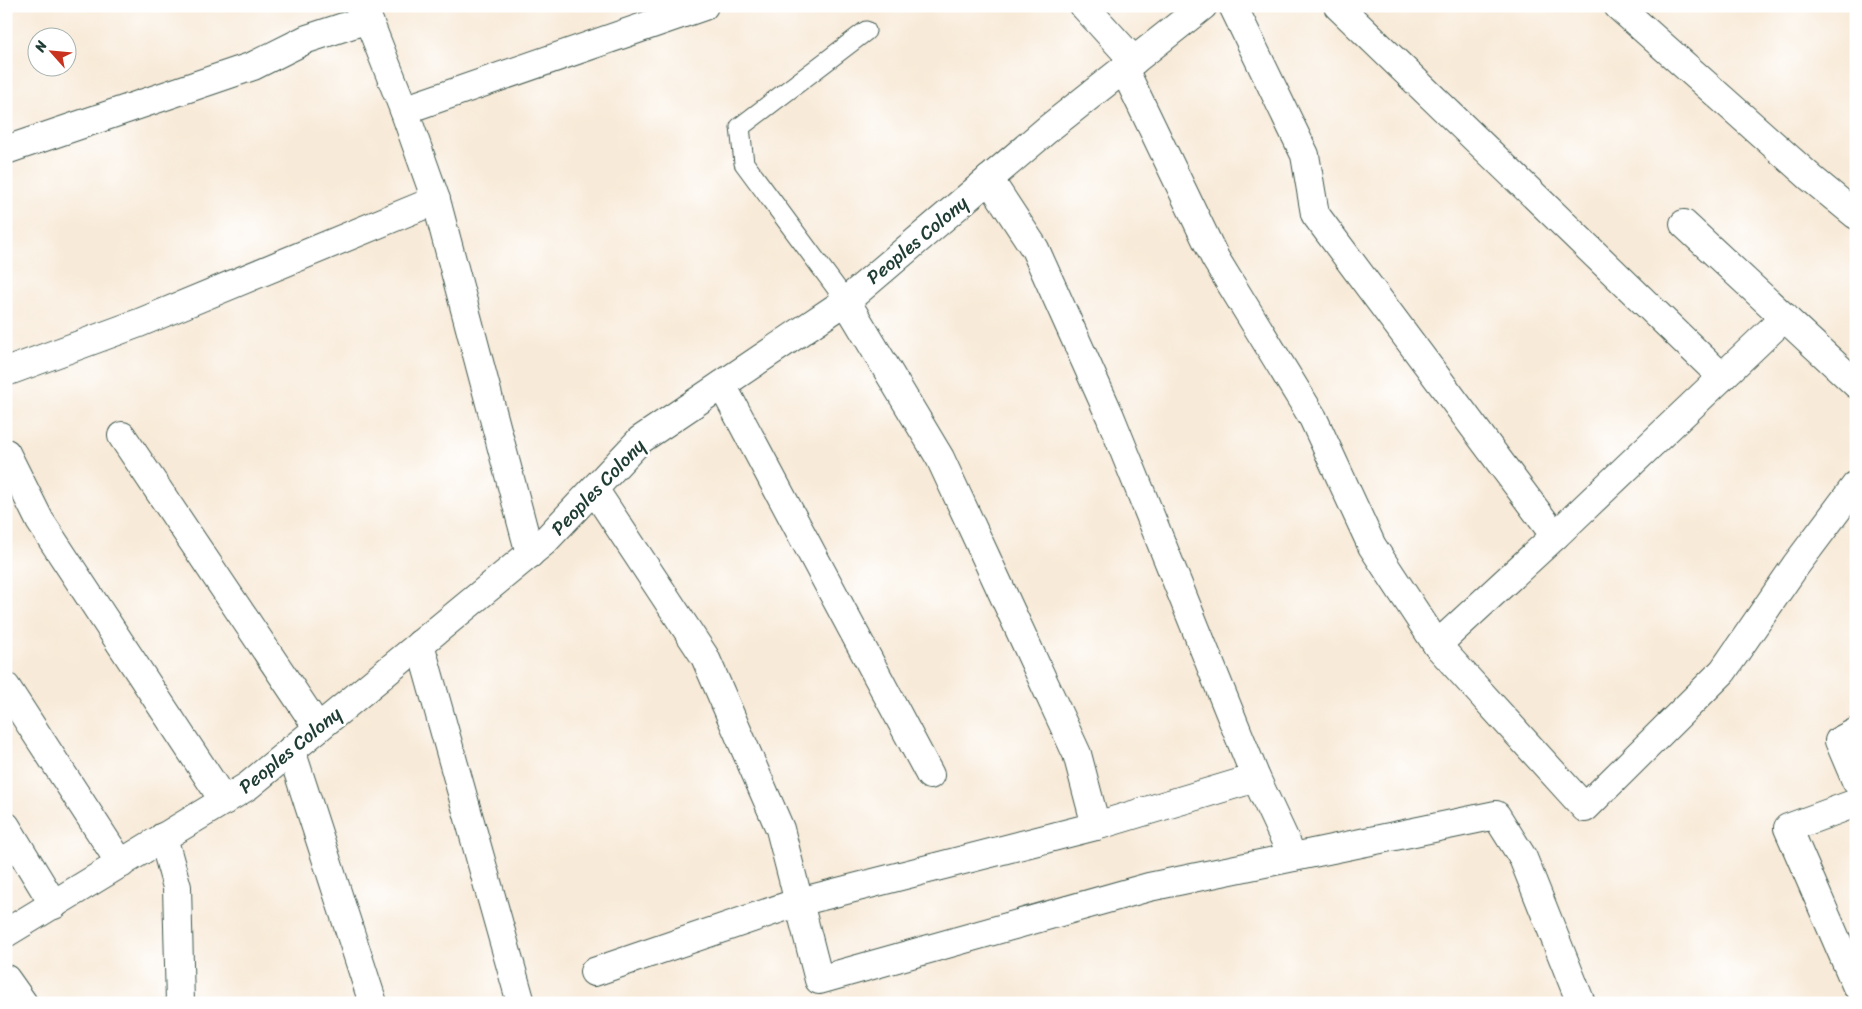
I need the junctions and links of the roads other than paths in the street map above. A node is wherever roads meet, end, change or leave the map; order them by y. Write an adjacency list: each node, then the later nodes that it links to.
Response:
1 (704, 6): 10 (street)
2 (1084, 6): 9 (street)
3 (1203, 6): 9 (street, Peoples Colony)
4 (1233, 6): 26 (street)
5 (1338, 6): 19 (street)
6 (1618, 6): 14 (street)
7 (366, 12): 10 (street); 11 (street)
8 (866, 31): 16 (lane)
9 (1129, 65): 12 (street, Peoples Colony); 29 (street)
10 (404, 110): 13 (street)
11 (6, 150)
12 (989, 179): 16 (street, Peoples Colony); 35 (street)
13 (436, 200): 18 (street); 27 (street)
14 (1856, 215)
15 (1684, 224): 17 (street)
16 (846, 301): 20 (street, Peoples Colony); 40 (street)
17 (1785, 317): 19 (street); 21 (street)
18 (6, 372)
19 (1722, 377): 26 (street)
20 (722, 384): 25 (street, Peoples Colony); 34 (street)
21 (1856, 384)
22 (122, 436): 31 (street)
23 (6, 453): 37 (street)
24 (1856, 485): 29 (street)
25 (594, 489): 27 (street, Peoples Colony); 44 (street)
26 (1555, 536): 29 (street)
27 (530, 554): 28 (street, Peoples Colony)
28 (420, 644): 31 (street, Peoples Colony); 53 (street)
29 (1437, 645)
30 (6, 687): 43 (street)
31 (318, 728): 33 (street, Peoples Colony)
32 (1856, 732): 36 (street)
33 (291, 750): 37 (street, Peoples Colony); 52 (street)
34 (930, 775)
35 (1256, 778): 40 (street); 42 (street)
36 (1856, 782)
37 (224, 800): 41 (street, Peoples Colony)
38 (1856, 803): 48 (street)
39 (6, 826): 45 (street)
40 (1096, 826): 44 (street)
41 (163, 838): 43 (street, Peoples Colony); 51 (street)
42 (1293, 857): 44 (street); 54 (street)
43 (120, 864): 45 (street, Peoples Colony)
44 (799, 902): 47 (street)
45 (54, 905): 46 (street, Peoples Colony)
46 (6, 934)
47 (594, 972)
48 (1854, 977)
49 (6, 979): 50 (street)
50 (23, 1003)
51 (180, 1003)
52 (373, 1003)
53 (521, 1003)
54 (1581, 1003)

